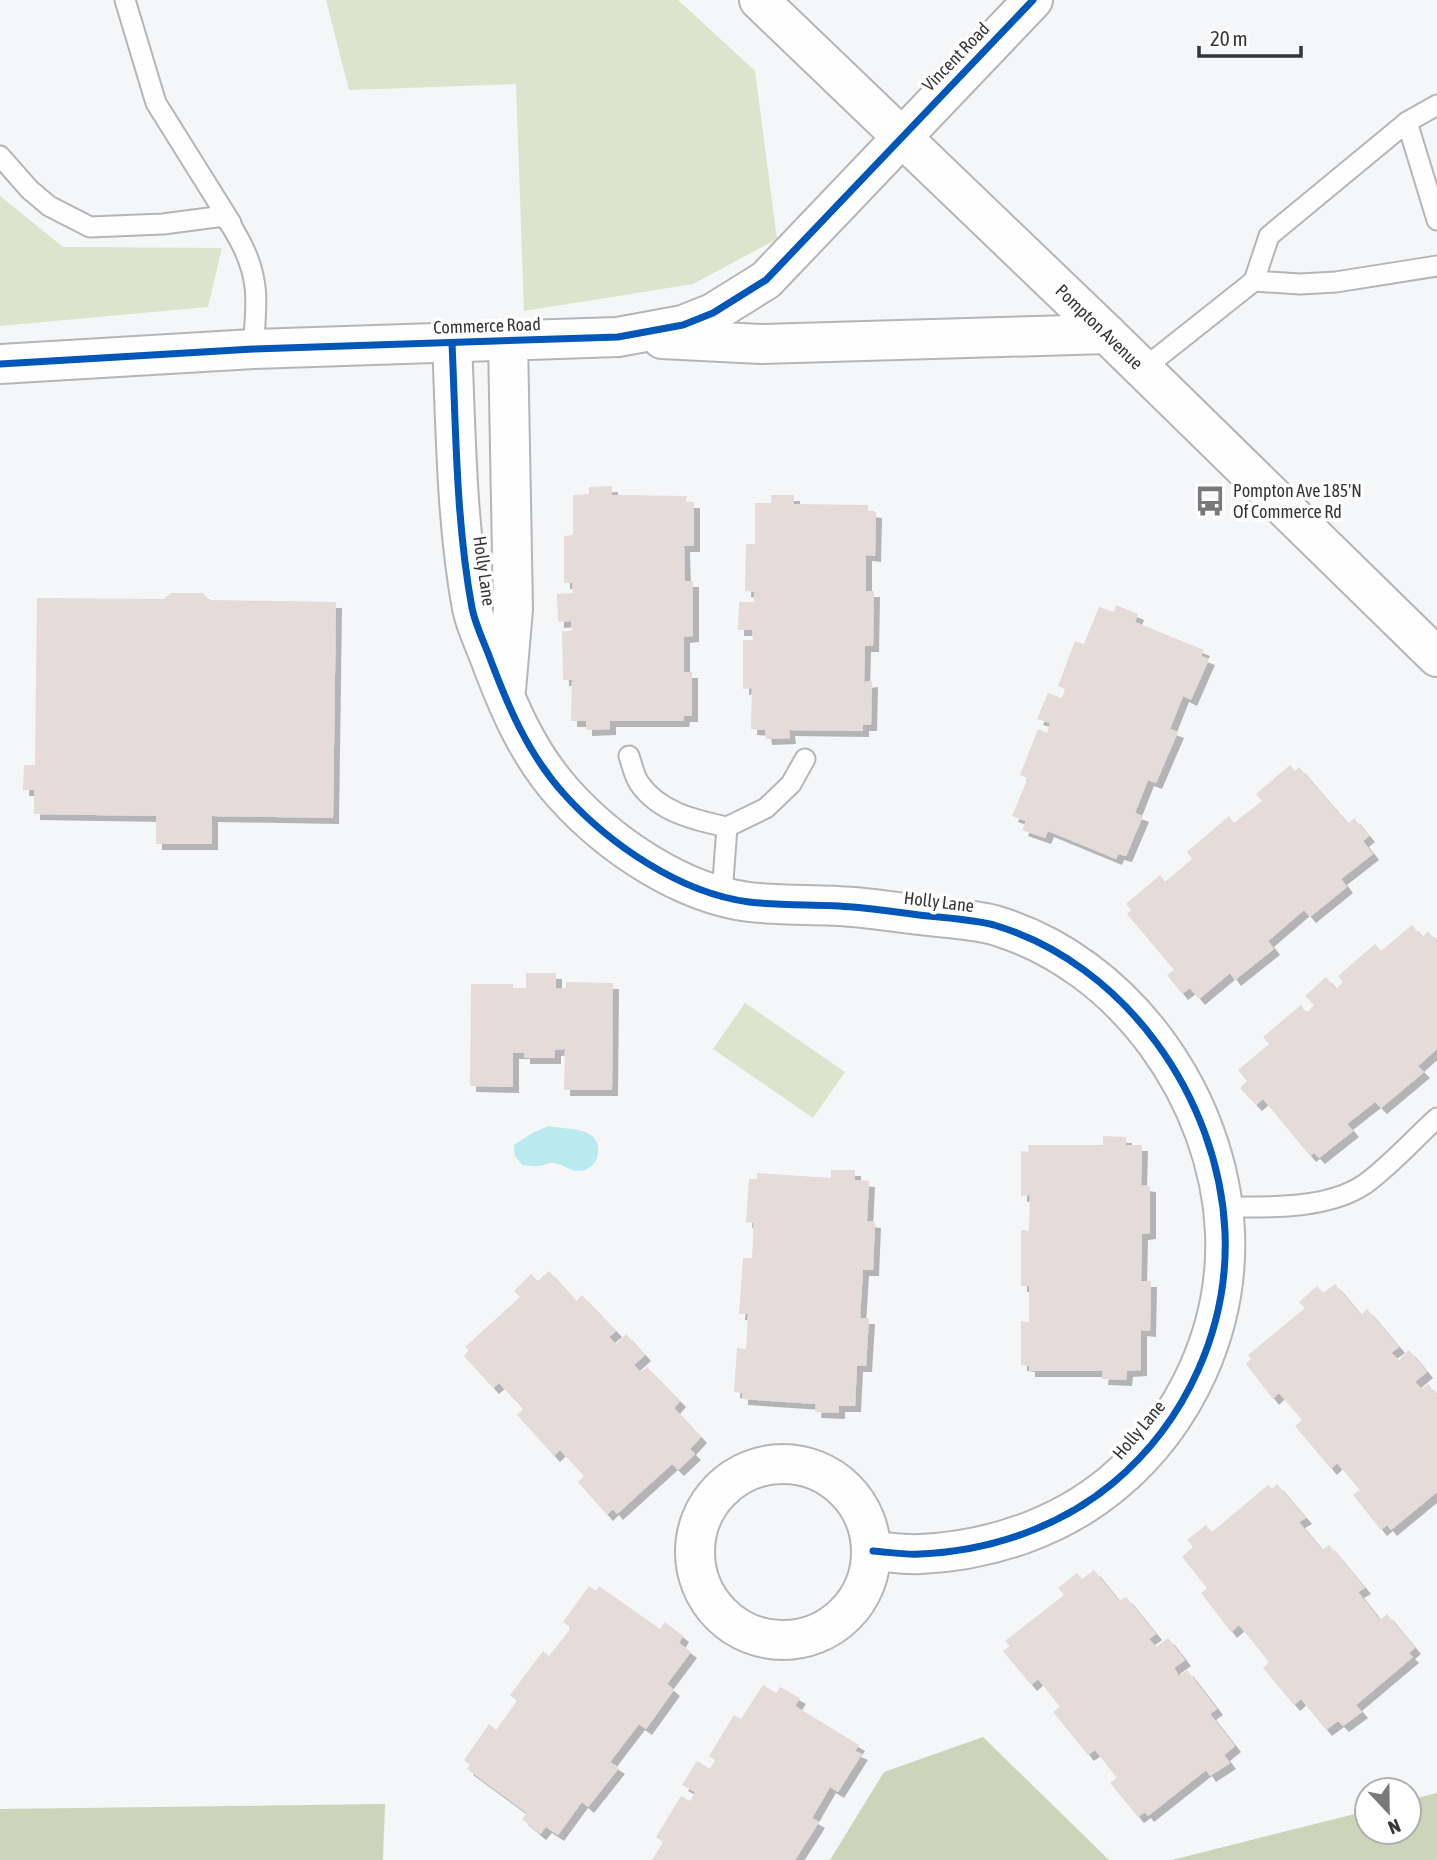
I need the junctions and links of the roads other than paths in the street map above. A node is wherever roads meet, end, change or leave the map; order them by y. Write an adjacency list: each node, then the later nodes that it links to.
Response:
1 (125, 0): 9 (lane)
2 (759, 0): 6 (street, Pompton Avenue)
3 (1033, 0): 6 (street, Vincent Road)
4 (1437, 105): 5 (lane)
5 (1407, 122): 8 (lane); 11 (lane)
6 (901, 136): 12 (street, Pompton Avenue); 13 (street, Commerce Road)
7 (0, 156): 9 (lane)
8 (1437, 220)
9 (231, 223): 16 (lane)
10 (1437, 265): 11 (lane)
11 (1254, 281): 18 (lane)
12 (1107, 334): 13 (street, Commerce Road); 18 (street, Pompton Avenue)
13 (618, 337): 14 (street, Commerce Road)
14 (508, 341): 15 (street, Commerce Road); 20 (street, Holly Lane)
15 (452, 343): 16 (street, Commerce Road); 20 (street, Holly Lane)
16 (253, 349): 17 (street, Commerce Road)
17 (0, 364)
18 (1143, 369): 19 (street, Pompton Avenue)
19 (1437, 657)
20 (505, 699): 24 (street, Holly Lane)
21 (629, 756): 23 (lane)
22 (805, 759): 23 (lane)
23 (727, 827): 24 (lane)
24 (722, 895): 26 (street, Holly Lane)
25 (1437, 1118): 26 (lane)
26 (1223, 1207): 27 (street, Holly Lane)
27 (873, 1551): 27 (street)

